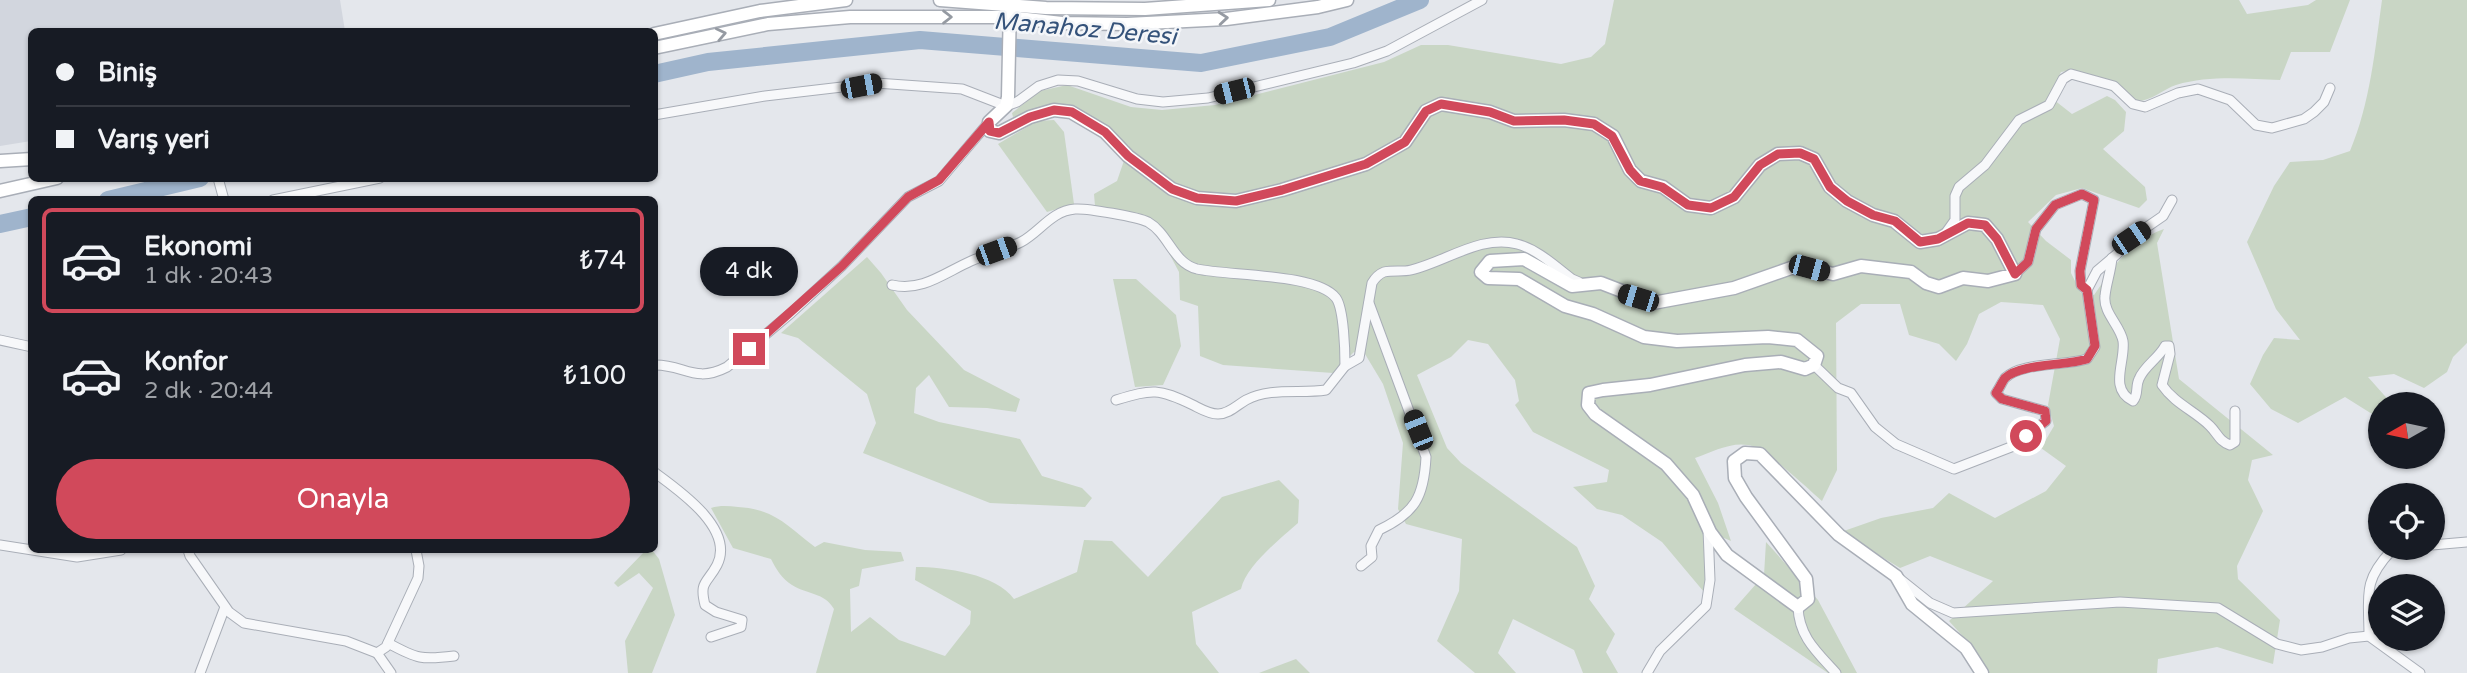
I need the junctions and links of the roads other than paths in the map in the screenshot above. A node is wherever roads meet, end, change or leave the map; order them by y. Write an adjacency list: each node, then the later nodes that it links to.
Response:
1 (846, 0): 7 (street)
2 (940, 0): 6 (street)
3 (1269, 0): 6 (street)
4 (1347, 0): 6 (street, one-way to 4)
5 (1482, 0): 10 (street)
6 (1009, 17): 8 (street, one-way to 6); 10 (street)
7 (658, 33)
8 (658, 47)
9 (2330, 88): 20 (street)
10 (1007, 101): 11 (street); 12 (street)
11 (658, 114)
12 (989, 122): 20 (street); 29 (street)
13 (28, 159): 14 (street)
14 (0, 161)
15 (39, 182): 17 (street)
16 (360, 182): 18 (street)
17 (0, 191)
18 (292, 196)
19 (2172, 200): 21 (street)
20 (1944, 236): 22 (street)
21 (2112, 258): 25 (street); 33 (street)
22 (2015, 274): 23 (street); 25 (street)
23 (1587, 284): 26 (street); 30 (street)
24 (892, 285): 31 (street)
25 (2087, 290): 30 (street)
26 (1368, 301): 31 (street); 44 (street)
27 (0, 340): 28 (street)
28 (28, 346)
29 (658, 365)
30 (1814, 365): 35 (street)
31 (1345, 366): 32 (street)
32 (1116, 400)
33 (2235, 411)
34 (658, 475): 49 (street)
35 (1708, 527): 47 (street); 56 (street)
36 (2467, 542): 37 (street)
37 (2445, 544)
38 (0, 545): 39 (street)
39 (28, 549)
40 (51, 553): 41 (street)
41 (102, 553)
42 (189, 553): 46 (street)
43 (417, 553): 50 (street)
44 (1361, 566)
45 (1896, 576): 47 (street); 48 (street); 58 (street)
46 (225, 607): 52 (street); 54 (street)
47 (1798, 607): 57 (street)
48 (2368, 636)
49 (711, 637)
50 (388, 643): 52 (street); 53 (street)
51 (2390, 651): 59 (street)
52 (377, 653): 55 (street)
53 (454, 656)
54 (200, 673)
55 (391, 673)
56 (1647, 673)
57 (1836, 673)
58 (1982, 673)
59 (2420, 673)

